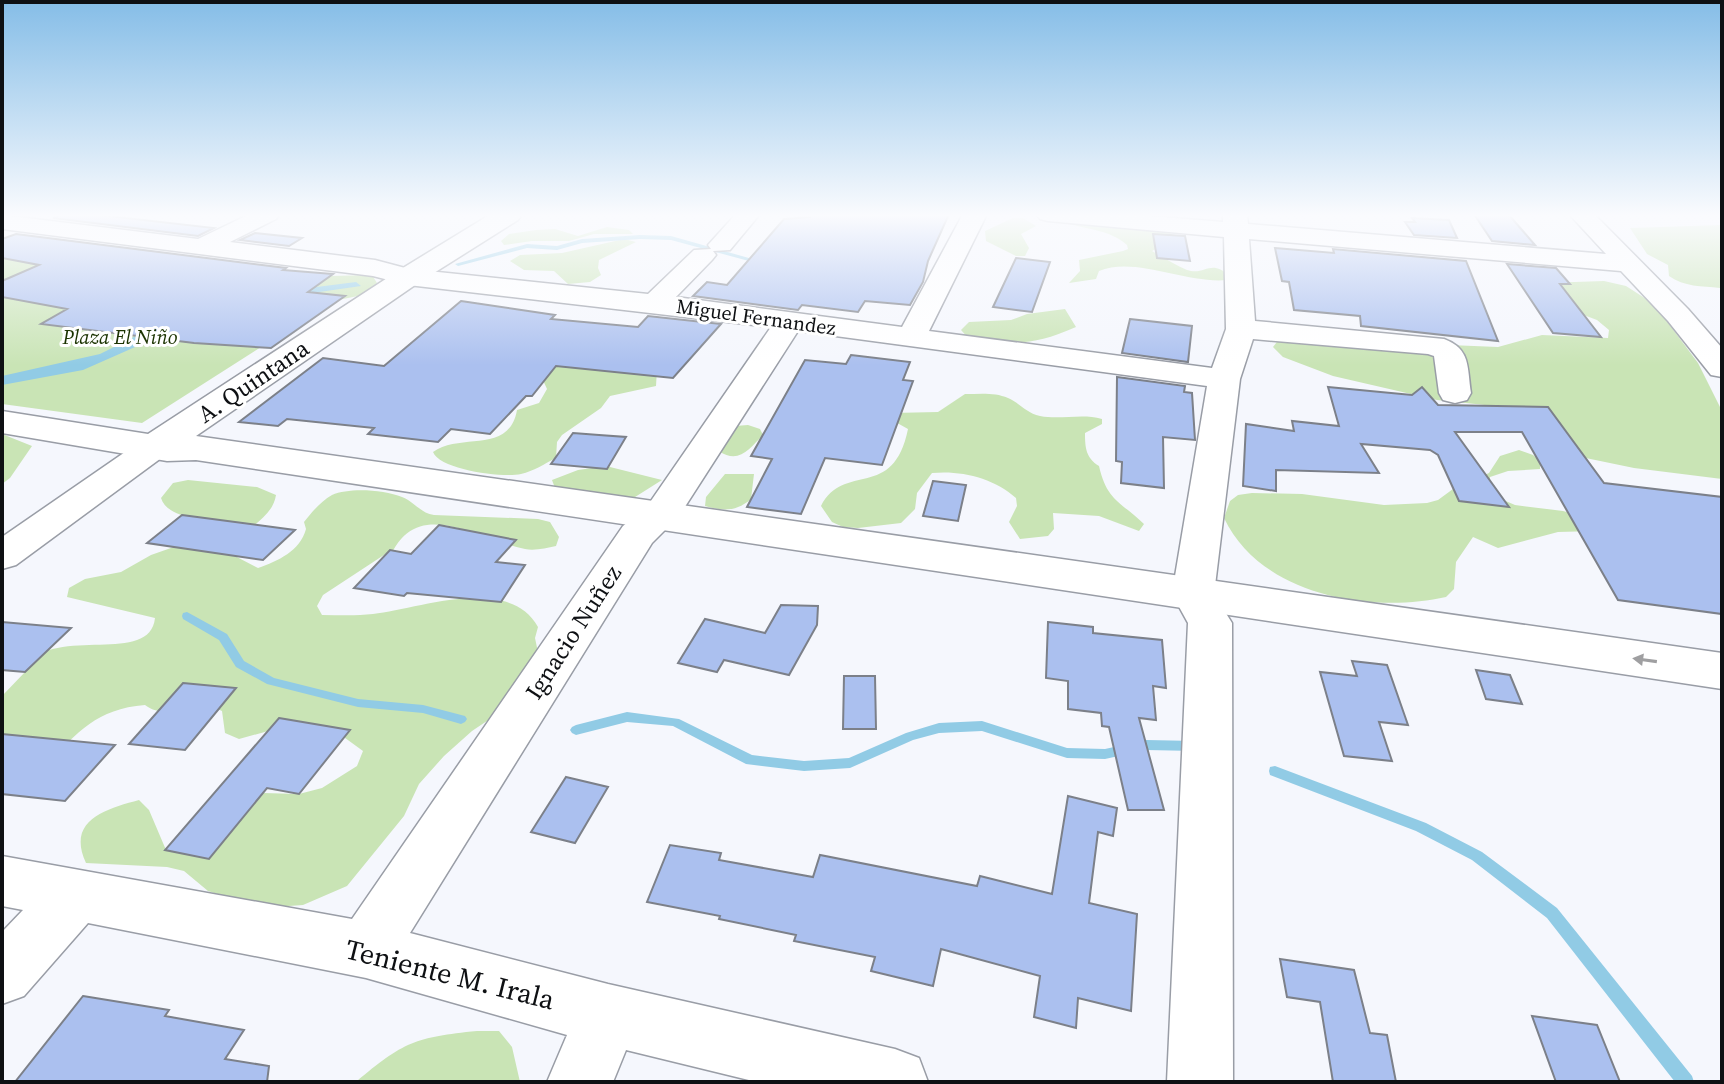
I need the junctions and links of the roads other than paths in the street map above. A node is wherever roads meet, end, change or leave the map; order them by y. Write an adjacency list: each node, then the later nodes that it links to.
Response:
1 (1627, 264): 9 (street)
2 (347, 265): 7 (street, Miguel Fernandez)
3 (428, 265): 7 (street, A. Quintana)
4 (696, 265): 8 (street)
5 (949, 265): 13 (street)
6 (1238, 265): 12 (street)
7 (408, 277): 8 (street, Miguel Fernandez); 18 (street, A. Quintana)
8 (655, 303): 11 (street, Miguel Fernandez)
9 (1678, 315): 10 (street); 14 (street)
10 (1722, 318)
11 (789, 322): 13 (street, Miguel Fernandez); 19 (street, Ignacio Nuñez)
12 (1241, 329): 15 (street); 16 (street)
13 (910, 339): 15 (street, Miguel Fernandez)
14 (1722, 368)
15 (1224, 379): 21 (street)
16 (1455, 393)
17 (2, 422): 18 (street)
18 (161, 448): 19 (street); 20 (street, A. Quintana)
19 (648, 526): 21 (street); 26 (street, Ignacio Nuñez)
20 (2, 556)
21 (1202, 608): 22 (street, one-way to 21); 23 (street); 31 (street)
22 (1722, 671)
23 (1722, 701)
24 (2, 881): 25 (street, Teniente M. Irala)
25 (75, 896): 26 (street, Teniente M. Irala); 27 (street)
26 (366, 950): 28 (street, Teniente M. Irala)
27 (2, 975)
28 (608, 1015): 29 (street); 30 (street, Teniente M. Irala)
29 (580, 1082)
30 (895, 1082)
31 (1200, 1082)

